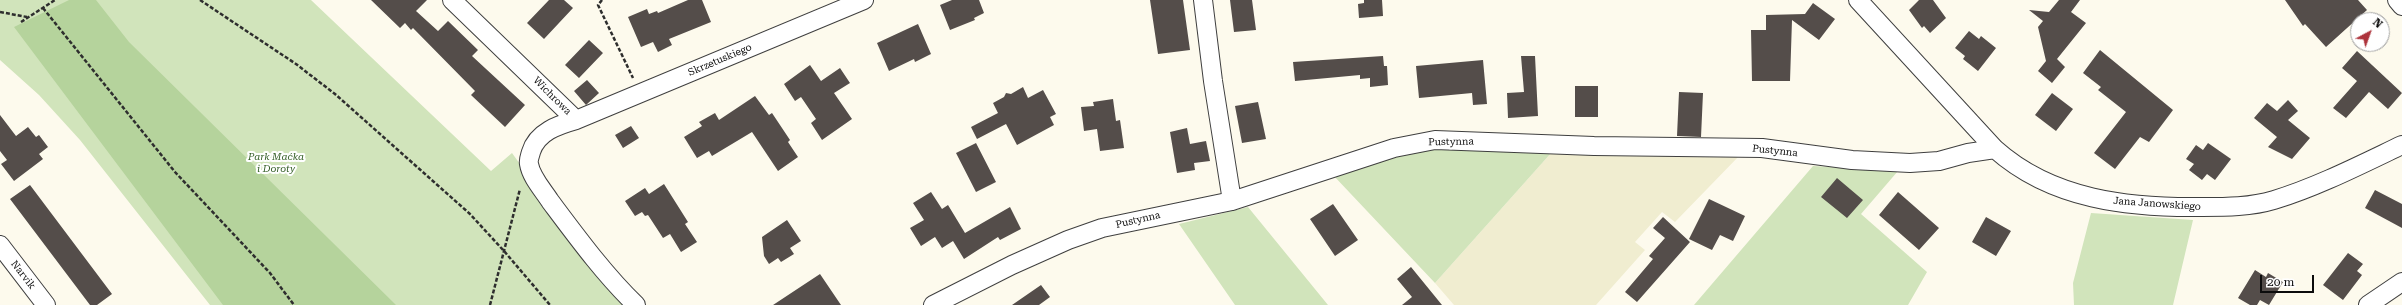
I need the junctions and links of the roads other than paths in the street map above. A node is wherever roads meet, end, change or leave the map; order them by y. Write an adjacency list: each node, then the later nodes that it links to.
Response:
1 (452, 0): 7 (street, Wichrowa)
2 (864, 0): 7 (street, Skrzetuskiego)
3 (1203, 0): 10 (street)
4 (1858, 0): 9 (street, Jana Janowskiego)
5 (2397, 0): 6 (street)
6 (2402, 6)
7 (576, 120): 14 (street, Wichrowa)
8 (2402, 145): 9 (street, Jana Janowskiego)
9 (1995, 149): 10 (street, Pustynna)
10 (1232, 201): 15 (street, Pustynna)
11 (0, 245): 13 (street, Narvik)
12 (2402, 282): 16 (street)
13 (46, 305)
14 (636, 305)
15 (934, 305)
16 (2368, 305)

